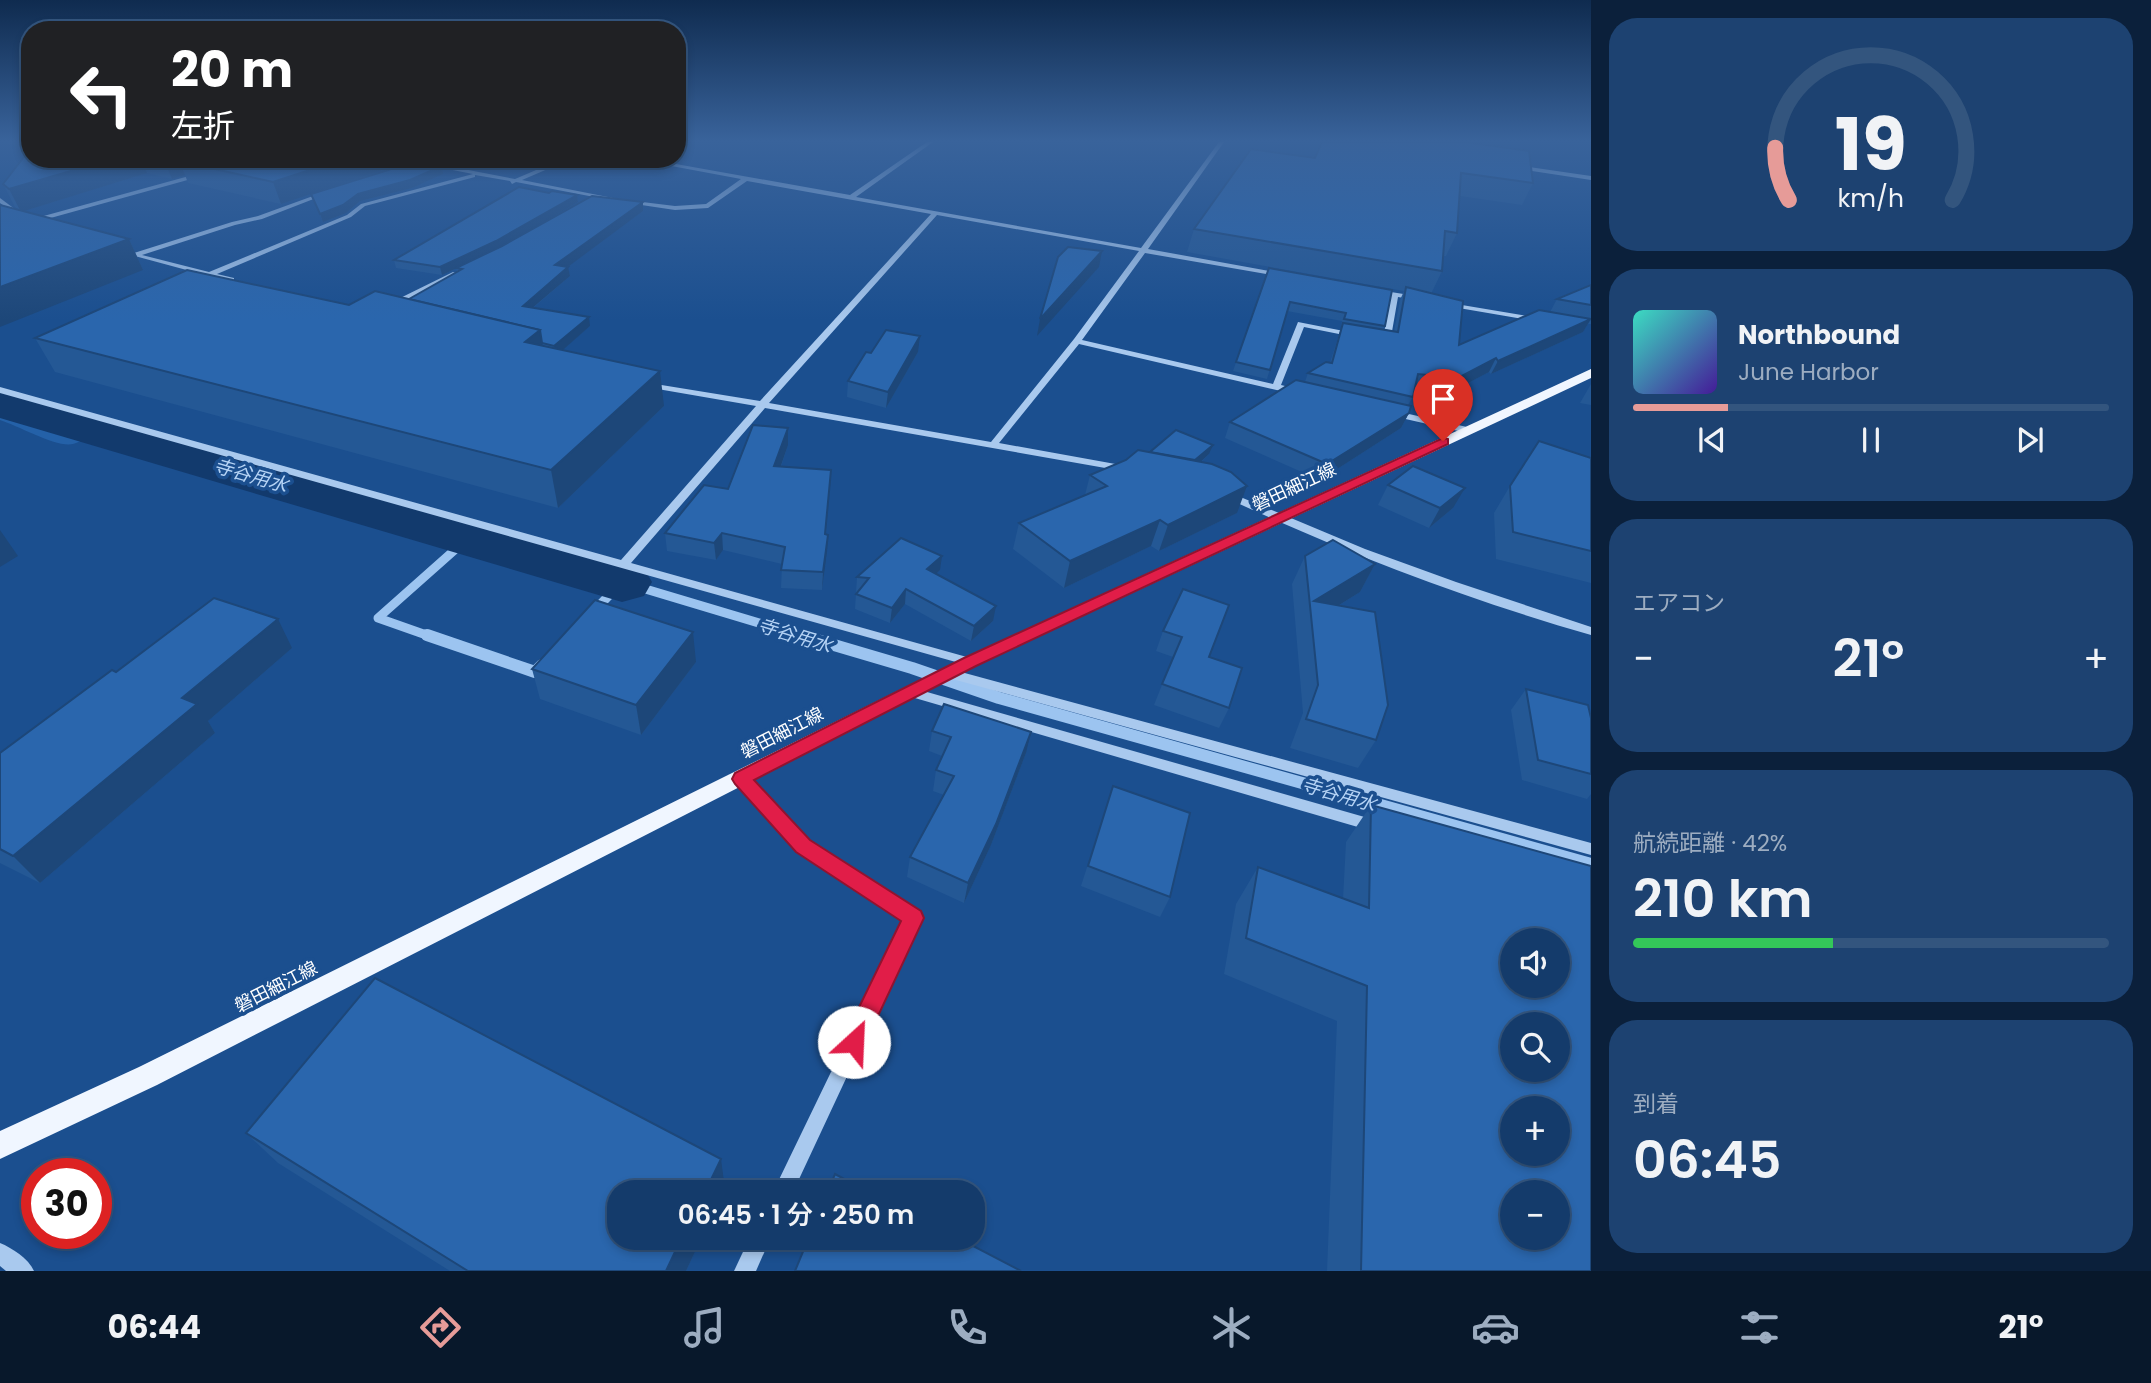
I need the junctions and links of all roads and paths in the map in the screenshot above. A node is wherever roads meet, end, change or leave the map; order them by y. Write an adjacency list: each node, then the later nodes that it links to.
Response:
1 (1, 201): 12 (street)
2 (104, 201): 12 (street)
3 (304, 201): 17 (street)
4 (377, 201): 19 (street)
5 (590, 201): 10 (street)
6 (628, 201): 7 (street)
7 (714, 201)
8 (868, 201): 11 (street)
9 (1180, 201): 16 (street)
10 (585, 204)
11 (935, 214): 16 (street); 36 (street)
12 (26, 223): 13 (street); 14 (street)
13 (38, 226)
14 (0, 230)
15 (110, 248): 17 (street)
16 (1144, 251): 20 (street); 30 (street)
17 (134, 256): 19 (street)
18 (465, 270): 26 (street)
19 (209, 275): 21 (street)
20 (1289, 276)
21 (236, 281)
22 (1368, 290): 23 (street)
23 (1395, 295): 24 (street); 29 (street)
24 (1421, 299)
25 (1434, 302): 27 (street)
26 (381, 309)
27 (1552, 322)
28 (1363, 337): 33 (street)
29 (1375, 339)
30 (1077, 341): 33 (street); 39 (street)
31 (1591, 373): 38 (main road, 磐田細江線)
32 (632, 380): 36 (street)
33 (1276, 387): 35 (street)
34 (0, 390): 43 (street)
35 (1304, 393)
36 (762, 405): 39 (street); 43 (street)
37 (1385, 411): 38 (street)
38 (1467, 430): 42 (main road, 磐田細江線)
39 (994, 444): 40 (street)
40 (1140, 472)
41 (1219, 490): 42 (street)
42 (1279, 519): 44 (street); 45 (main road, 磐田細江線)
43 (624, 564): 45 (street)
44 (1591, 631)
45 (970, 662): 46 (main road, 磐田細江線)
46 (950, 674): 47 (main road, 磐田細江線); 50 (street)
47 (913, 693): 48 (main road, 磐田細江線); 49 (street)
48 (741, 779): 51 (main road, 磐田細江線); 52 (street)
49 (1392, 831)
50 (1591, 849)
51 (0, 1145)
52 (789, 1180)
53 (755, 1250): 56 (street)
54 (0, 1252): 55 (street)
55 (23, 1271)
56 (745, 1271)

